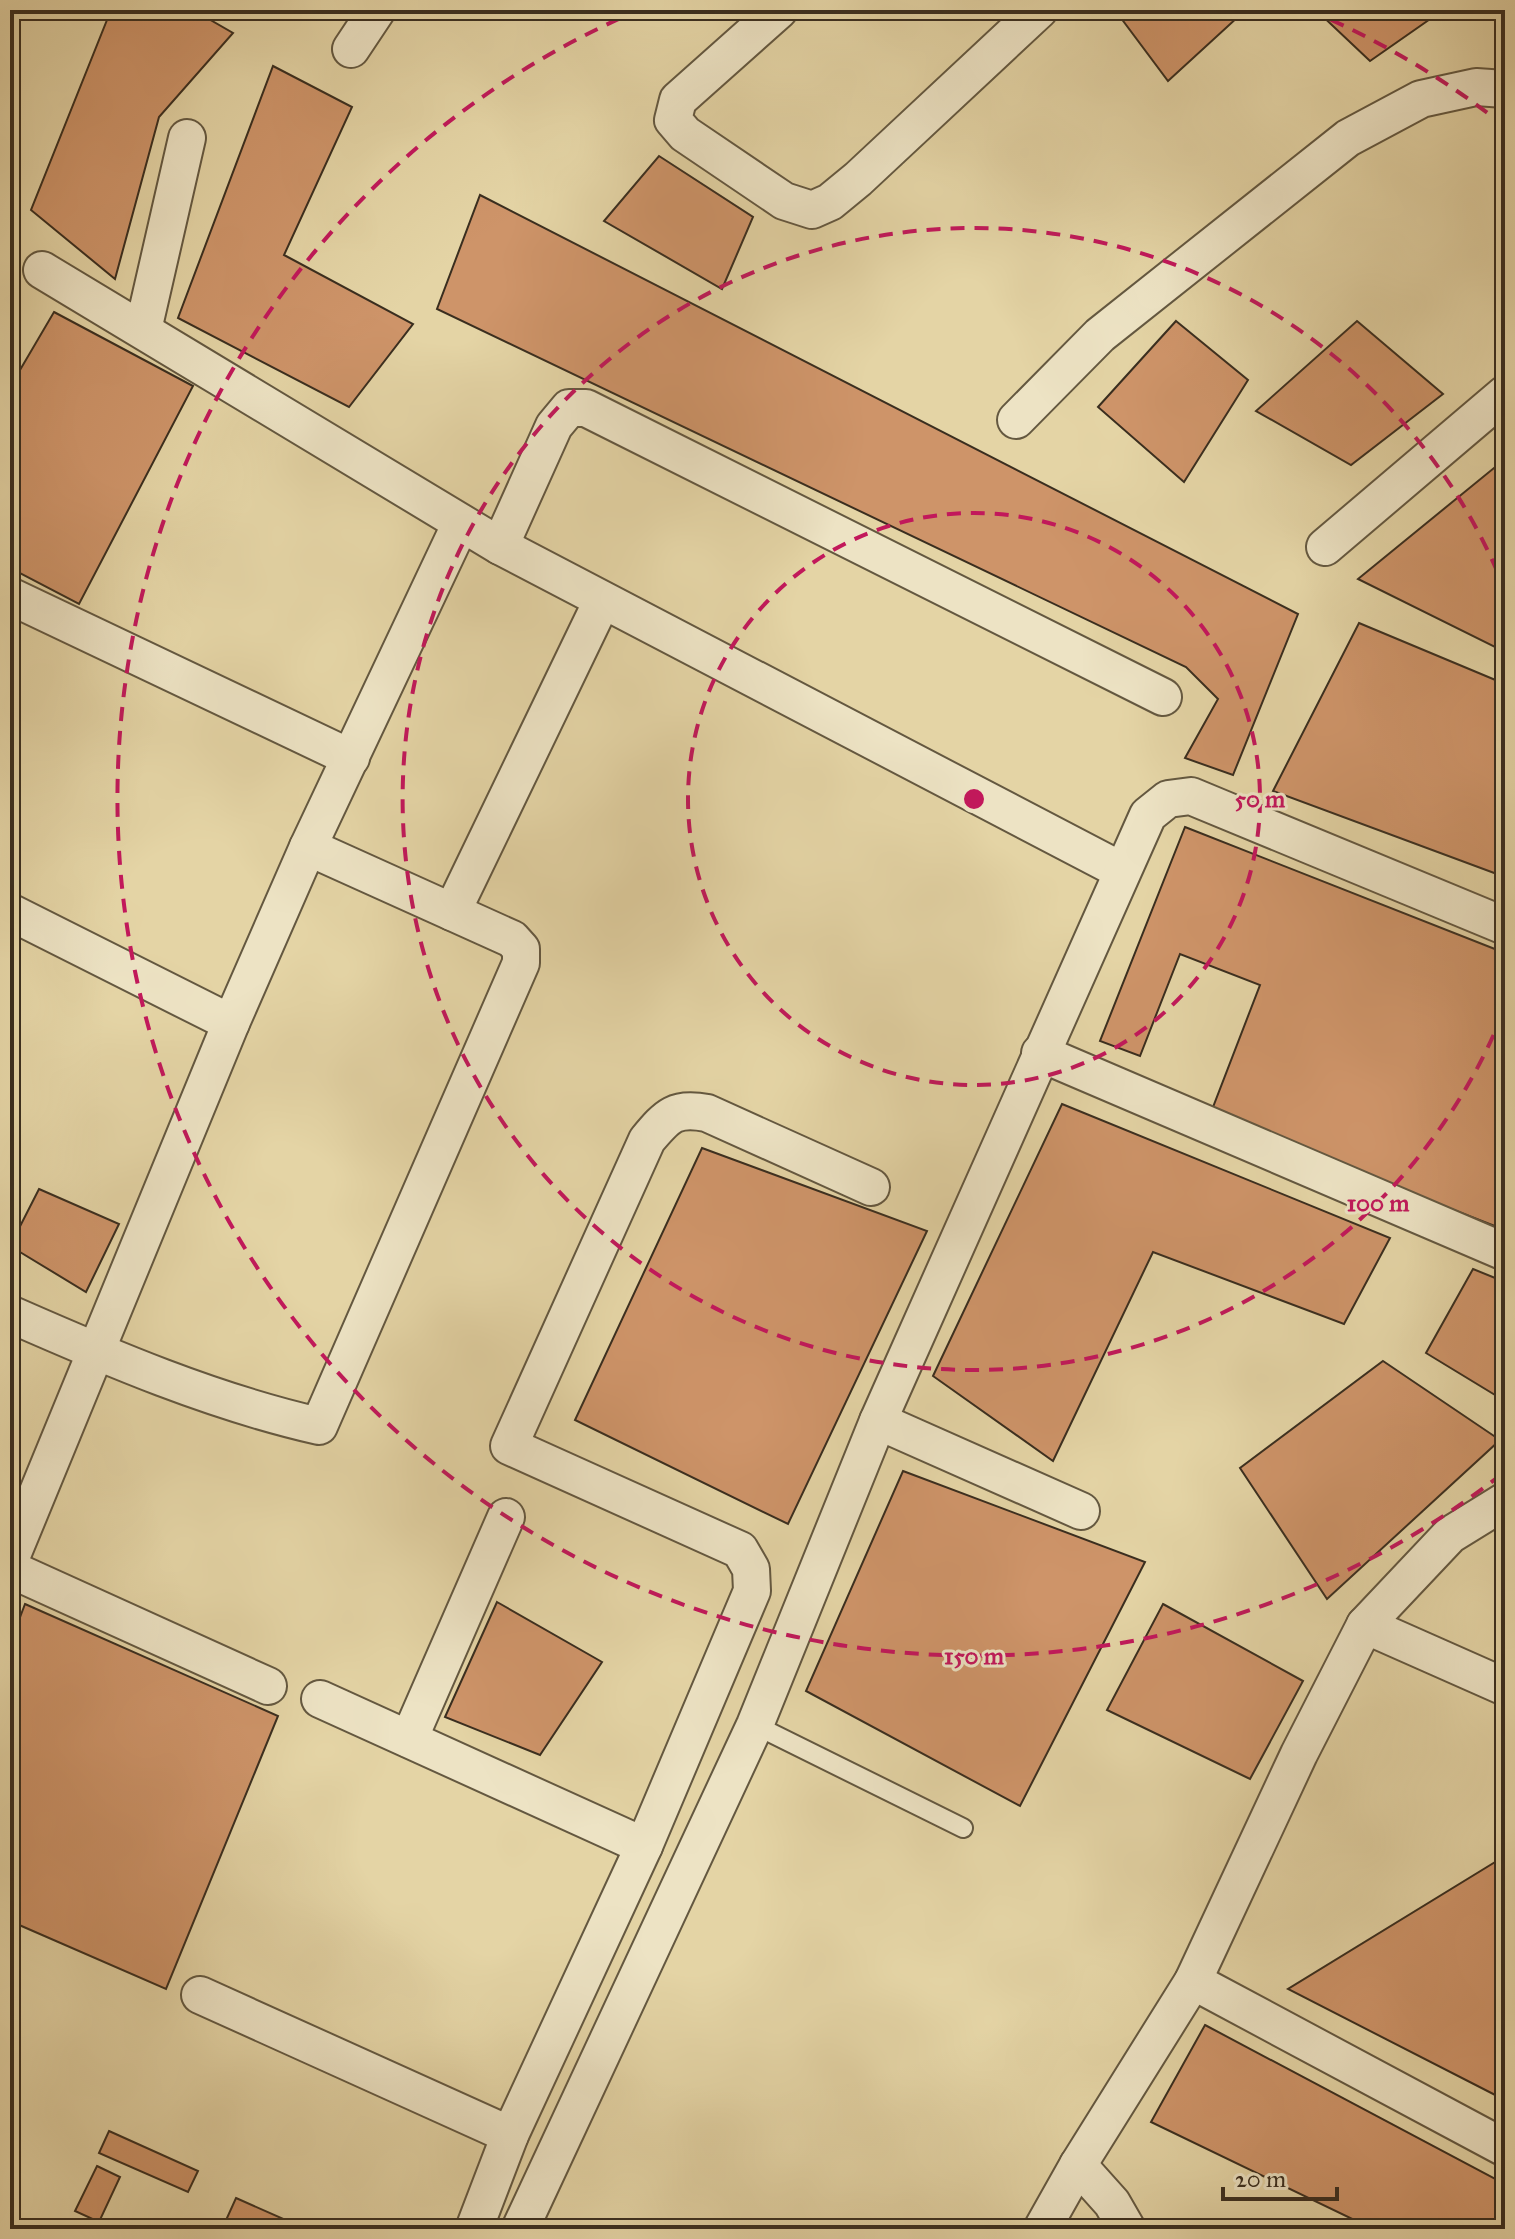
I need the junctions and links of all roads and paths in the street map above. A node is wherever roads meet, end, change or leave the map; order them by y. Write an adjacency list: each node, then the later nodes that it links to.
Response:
1 (377, 10): 4 (street)
2 (779, 10): 3 (street)
3 (1039, 10)
4 (351, 49)
5 (1505, 89): 10 (street)
6 (187, 138): 8 (street)
7 (42, 270): 8 (street)
8 (143, 330): 11 (street)
9 (1505, 394): 13 (street)
10 (1016, 420)
11 (461, 523): 12 (street); 17 (street)
12 (500, 546): 15 (street); 16 (street)
13 (1325, 547)
14 (10, 596): 17 (street)
15 (602, 601): 19 (street); 21 (street)
16 (1163, 697)
17 (351, 758): 18 (street)
18 (308, 847): 21 (street); 23 (street)
19 (1122, 871): 22 (street); 24 (street)
20 (10, 912): 23 (street)
21 (452, 912): 28 (street)
22 (1505, 926)
23 (231, 1023): 28 (street)
24 (1040, 1053): 26 (street); 29 (street)
25 (871, 1187): 42 (street)
26 (1505, 1252)
27 (10, 1314): 28 (street)
28 (97, 1352): 33 (street)
29 (878, 1421): 31 (street); 39 (street)
30 (1505, 1501): 35 (street)
31 (1081, 1511)
32 (506, 1517): 40 (street)
33 (10, 1560)
34 (10, 1569): 36 (street)
35 (1365, 1625): 37 (street); 43 (street)
36 (268, 1686)
37 (1505, 1687)
38 (320, 1699): 40 (street)
39 (755, 1725): 41 (lane); 49 (street)
40 (409, 1739): 42 (street)
41 (963, 1828)
42 (644, 1846): 45 (street)
43 (1193, 1981): 46 (street); 47 (street)
44 (200, 1995): 45 (street)
45 (510, 2135): 48 (street)
46 (1505, 2148)
47 (1078, 2165): 50 (street); 51 (street)
48 (474, 2229)
49 (520, 2229)
50 (1042, 2229)
51 (1127, 2229)

